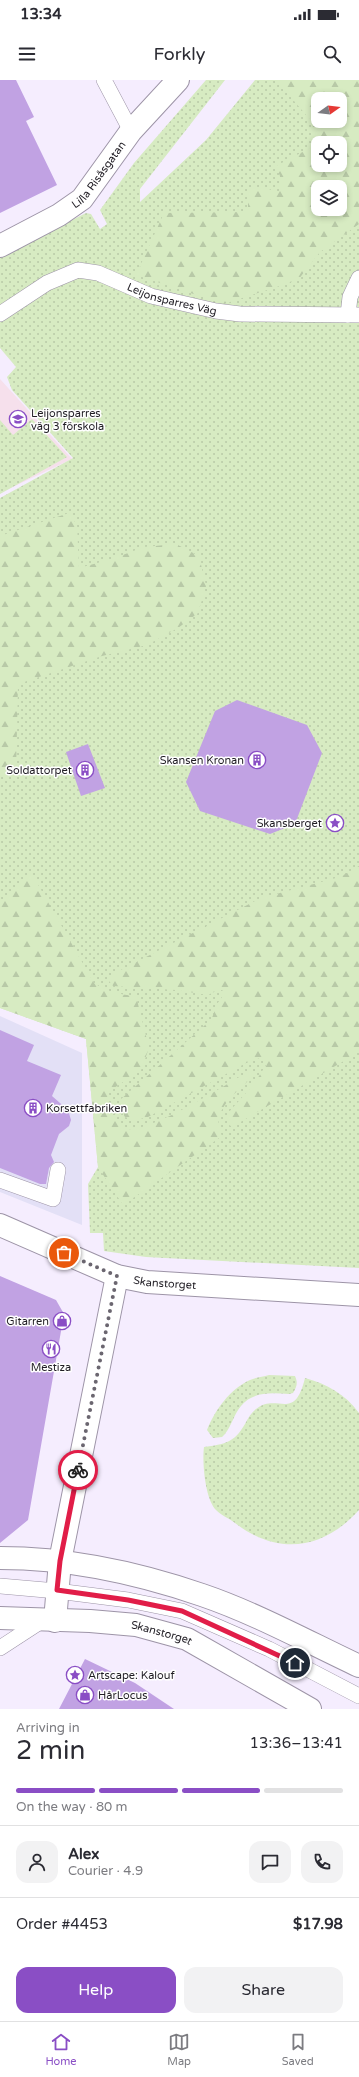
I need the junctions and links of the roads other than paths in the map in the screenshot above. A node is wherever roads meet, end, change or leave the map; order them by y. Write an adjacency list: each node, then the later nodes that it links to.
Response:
1 (104, 80): 3 (lane)
2 (178, 80): 3 (street, Lilla Risåsgatan)
3 (131, 131): 4 (street, Lilla Risåsgatan)
4 (0, 246)
5 (359, 278): 7 (lane)
6 (0, 314): 7 (lane, Leijonsparres Väg)
7 (354, 315)
8 (58, 1170): 9 (lane)
9 (0, 1180)
10 (0, 1225): 11 (street, Skanstorget)
11 (117, 1276): 12 (street, Skanstorget); 14 (street)
12 (359, 1295)
13 (0, 1558): 14 (street)
14 (60, 1561): 16 (street); 20 (street)
15 (0, 1586): 16 (lane)
16 (57, 1590): 18 (street); 21 (lane)
17 (0, 1618): 18 (street, Skanstorget)
18 (49, 1620): 19 (lane); 22 (street, Skanstorget)
19 (0, 1648)
20 (359, 1666)
21 (359, 1696)
22 (310, 1709)

